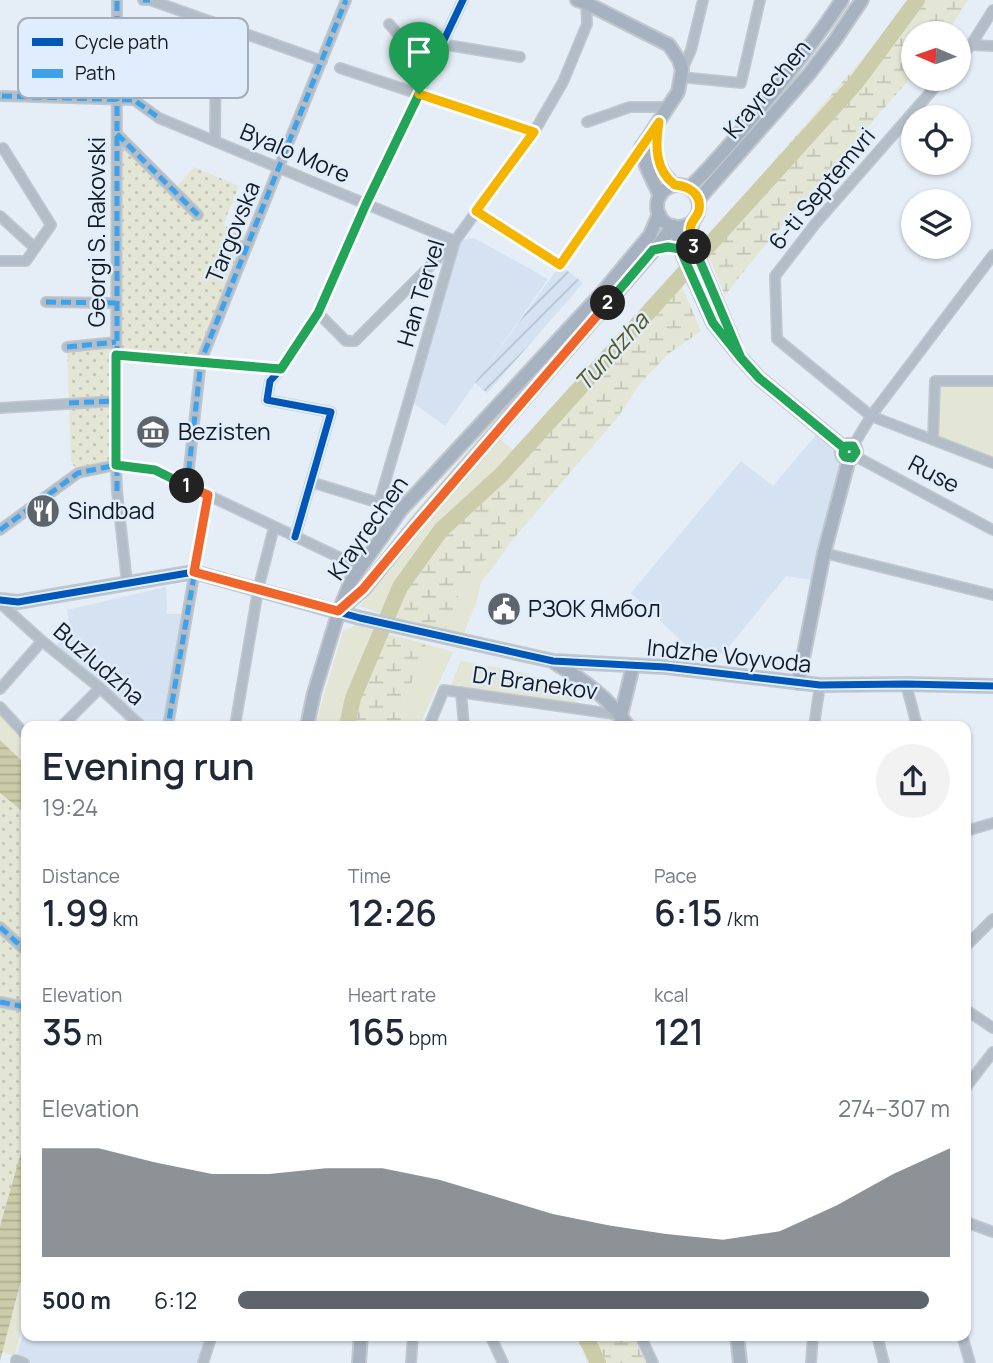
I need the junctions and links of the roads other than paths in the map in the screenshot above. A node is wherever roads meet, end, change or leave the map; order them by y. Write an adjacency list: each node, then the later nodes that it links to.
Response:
1 (117, 0): 12 (street, Georgi S. Rakovski)
2 (143, 0): 3 (street)
3 (150, 0): 13 (street)
4 (346, 0): 20 (street, Targovska)
5 (463, 0): 16 (street)
6 (703, 0): 22 (street)
7 (760, 0): 22 (street)
8 (842, 0): 41 (street, Krayrechen)
9 (862, 0): 43 (street, Krayrechen)
10 (585, 1): 22 (street); 33 (street, Han Tervel)
11 (993, 10): 17 (street)
12 (117, 18)
13 (200, 18)
14 (388, 24): 16 (street)
15 (248, 35): 20 (street)
16 (441, 44): 19 (street); 24 (street)
17 (971, 45): 18 (street)
18 (993, 46)
19 (520, 57)
20 (322, 61): 38 (street, Targovska)
21 (340, 68): 24 (street)
22 (681, 74): 30 (street)
23 (932, 91): 69 (street, 6-ti Septemvri)
24 (419, 94): 33 (street); 44 (street)
25 (2, 96): 26 (street, Byalo More)
26 (18, 97)
27 (60, 98): 29 (street, Byalo More)
28 (215, 98): 35 (street)
29 (117, 100): 34 (street, Georgi S. Rakovski); 35 (street, Byalo More)
30 (668, 107): 31 (street); 32 (street)
31 (587, 122)
32 (659, 122): 36 (street); 39 (street)
33 (534, 132): 45 (street, Han Tervel)
34 (117, 134): 47 (street); 58 (street, Georgi S. Rakovski)
35 (215, 141): 38 (street, Byalo More)
36 (641, 147): 39 (street); 42 (street); 45 (street)
37 (3, 148): 52 (street)
38 (279, 168): 44 (street, Byalo More); 64 (street, Targovska)
39 (662, 172): 40 (street)
40 (675, 185): 41 (street); 42 (street)
41 (689, 188): 43 (street)
42 (660, 196): 46 (street)
43 (698, 200): 49 (street)
44 (366, 204): 51 (street, Byalo More); 59 (street)
45 (476, 211): 51 (street, Han Tervel)
46 (659, 214): 50 (street); 88 (street, Krayrechen)
47 (198, 215)
48 (0, 216): 52 (street)
49 (692, 222): 50 (street); 60 (street)
50 (674, 226): 53 (street, Krayrechen); 54 (street)
51 (455, 241): 59 (street); 74 (street, Han Tervel)
52 (35, 248): 56 (street)
53 (653, 250): 54 (street); 88 (street, Krayrechen)
54 (680, 250): 60 (street)
55 (993, 255): 69 (street)
56 (0, 261)
57 (47, 302): 58 (street)
58 (116, 303): 61 (street, Georgi S. Rakovski)
59 (318, 313): 65 (street)
60 (718, 318): 71 (street, Ruse)
61 (116, 342): 62 (street); 63 (street, Georgi S. Rakovski)
62 (68, 347)
63 (116, 355): 64 (street); 67 (street, Georgi S. Rakovski)
64 (201, 361): 65 (street); 75 (street, Targovska)
65 (281, 369): 74 (street)
66 (993, 381): 70 (street)
67 (116, 401): 68 (street); 73 (street, Georgi S. Rakovski)
68 (0, 408)
69 (871, 416): 70 (street, 6-ti Septemvri); 71 (street)
70 (933, 440): 72 (street, 6-ti Septemvri)
71 (850, 452): 79 (street, Ruse); 81 (street)
72 (993, 463)
73 (116, 465): 75 (street); 78 (street); 84 (street, Georgi S. Rakovski)
74 (311, 482): 80 (street)
75 (187, 486): 76 (street)
76 (208, 495): 77 (street); 83 (street)
77 (274, 527): 80 (street); 85 (street)
78 (0, 530)
79 (993, 530)
80 (295, 537): 82 (street)
81 (824, 553): 86 (street); 92 (street)
82 (351, 563)
83 (194, 572): 84 (street); 85 (street, Indzhe Voyvoda); 102 (street)
84 (127, 583): 87 (street)
85 (258, 590): 88 (street, Indzhe Voyvoda); 103 (street)
86 (993, 595)
87 (0, 602): 89 (street, Buzludzha)
88 (338, 611): 90 (street, Indzhe Voyvoda); 104 (street)
89 (42, 640): 96 (street, Buzludzha); 97 (street)
90 (552, 662): 91 (street, Indzhe Voyvoda); 108 (street)
91 (633, 666): 92 (street, Indzhe Voyvoda); 109 (street)
92 (799, 683): 94 (street, Indzhe Voyvoda)
93 (906, 684): 94 (street, Indzhe Voyvoda); 95 (street, Indzhe Voyvoda); 111 (street)
94 (820, 685): 110 (street)
95 (993, 687)
96 (100, 688): 100 (street); 101 (street, Buzludzha)
97 (0, 689)
98 (461, 692): 105 (street, Dr Branekov); 106 (street); 107 (street, Dr Branekov)
99 (0, 708): 112 (street)
100 (67, 721)
101 (136, 721)
102 (169, 721)
103 (236, 721)
104 (308, 721)
105 (431, 721)
106 (464, 721)
107 (612, 721)
108 (620, 721)
109 (622, 721)
110 (815, 721)
111 (916, 721)
112 (21, 729)
113 (993, 823): 114 (street)
114 (971, 830)
115 (993, 919): 117 (street)
116 (0, 927): 118 (street)
117 (971, 941)
118 (21, 946)
119 (0, 1002): 120 (street)
120 (21, 1006)
121 (971, 1013): 122 (street)
122 (991, 1023)
123 (993, 1052): 124 (street)
124 (971, 1081)
125 (971, 1224): 126 (street)
126 (993, 1232)
127 (210, 1341): 136 (street)
128 (361, 1341): 137 (street)
129 (413, 1341): 138 (street)
130 (493, 1341): 139 (street)
131 (643, 1341): 140 (street)
132 (738, 1341): 141 (street)
133 (812, 1341): 142 (street)
134 (878, 1341): 143 (street)
135 (964, 1341): 144 (street)
136 (203, 1363)
137 (359, 1363)
138 (411, 1363)
139 (503, 1363)
140 (653, 1363)
141 (740, 1363)
142 (810, 1363)
143 (884, 1363)
144 (970, 1363)

